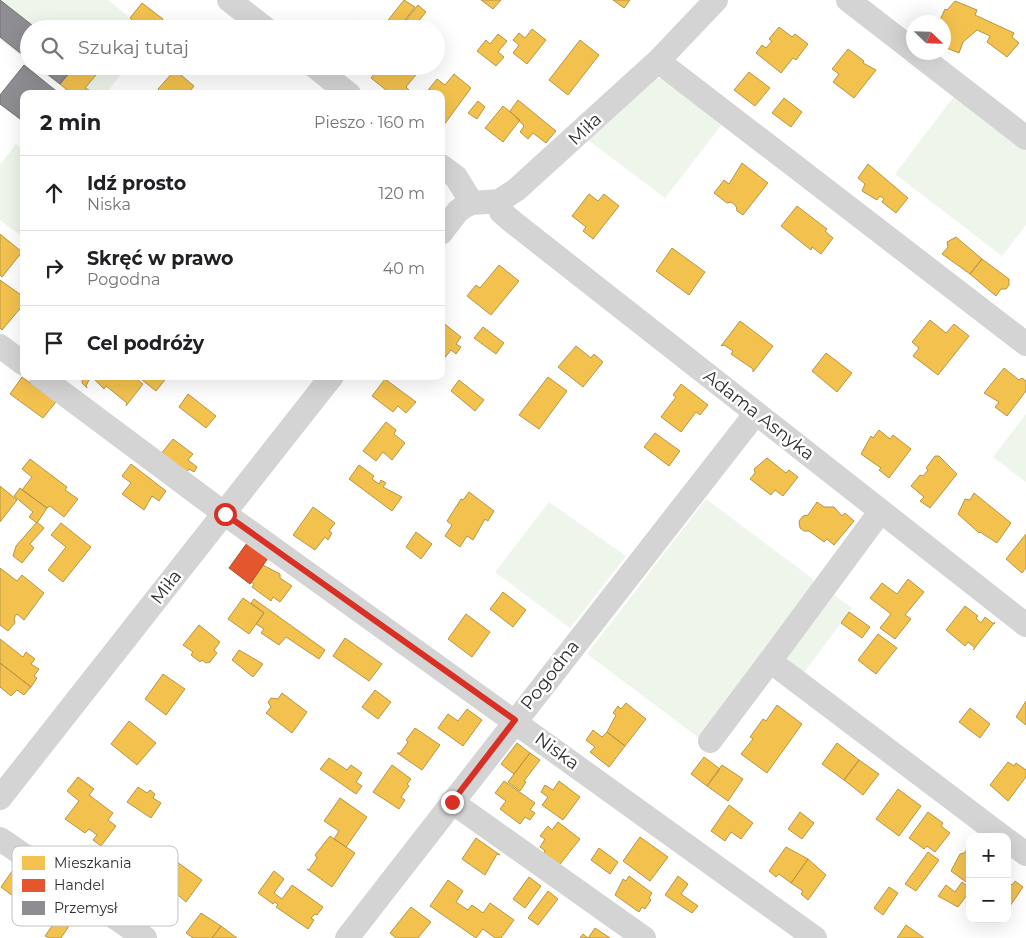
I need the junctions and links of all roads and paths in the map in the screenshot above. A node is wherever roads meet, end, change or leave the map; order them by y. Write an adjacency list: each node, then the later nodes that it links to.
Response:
1 (229, 0): 4 (street)
2 (716, 0): 7 (street, Miła)
3 (848, 0): 5 (street)
4 (255, 20)
5 (906, 46)
6 (924, 60): 10 (street)
7 (658, 61): 12 (street, Miła); 15 (street)
8 (325, 75): 9 (street)
9 (344, 90)
10 (1026, 138)
11 (445, 169): 13 (street)
12 (499, 201): 13 (street); 20 (street, Adama Asnyka)
13 (472, 203): 14 (street)
14 (445, 227)
15 (1026, 344)
16 (0, 346): 17 (street)
17 (20, 361)
18 (45, 380): 22 (street, Niska)
19 (323, 380): 22 (street, Miła)
20 (756, 413): 21 (street, Adama Asnyka); 25 (street, Pogodna)
21 (880, 512): 23 (street, Adama Asnyka); 24 (street)
22 (225, 514): 25 (street, Niska); 27 (street, Miła)
23 (1026, 624)
24 (770, 661): 26 (street); 29 (street)
25 (515, 720): 28 (street, Pogodna); 38 (street, Niska)
26 (710, 741)
27 (0, 798)
28 (452, 802): 36 (street, Pogodna); 37 (street)
29 (998, 833)
30 (0, 839): 32 (street)
31 (1011, 843): 33 (street)
32 (12, 847)
33 (1026, 854)
34 (127, 926): 35 (street)
35 (145, 938)
36 (347, 938)
37 (644, 938)
38 (815, 938)

